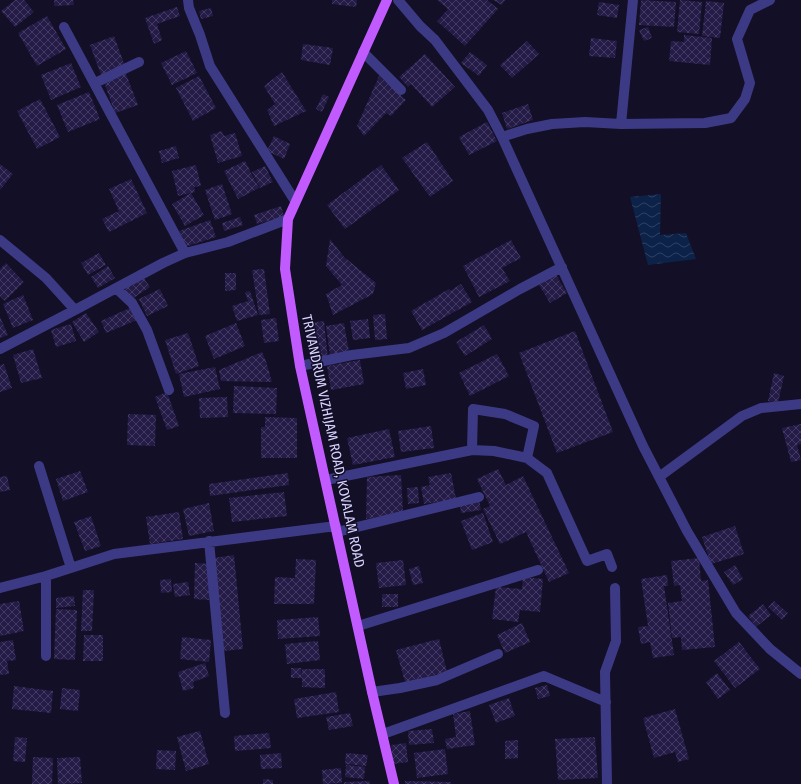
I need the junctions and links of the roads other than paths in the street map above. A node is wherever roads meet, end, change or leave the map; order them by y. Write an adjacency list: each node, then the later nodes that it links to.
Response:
1 (188, 0): 13 (street)
2 (388, 0): 7 (main road, TRIVANDRUM VIZHIJAM ROAD, KOVALAM ROAD)
3 (398, 0): 12 (street)
4 (633, 0): 11 (street)
5 (770, 0): 11 (street)
6 (64, 27): 9 (street)
7 (363, 52): 10 (street); 13 (main road, TRIVANDRUM VIZHIJAM ROAD, KOVALAM ROAD)
8 (139, 62): 9 (street)
9 (95, 84): 16 (street)
10 (400, 90)
11 (622, 124): 12 (street)
12 (502, 138): 17 (street)
13 (295, 202): 14 (main road, TRIVANDRUM VIZHIJAM ROAD, KOVALAM ROAD)
14 (288, 219): 16 (street); 21 (main road, TRIVANDRUM VIZHIJAM ROAD, KOVALAM ROAD)
15 (0, 240): 19 (street)
16 (185, 253): 18 (street)
17 (562, 267): 21 (street); 27 (street)
18 (116, 288): 19 (street); 22 (street)
19 (75, 310): 20 (street)
20 (0, 349)
21 (300, 366): 28 (main road, TRIVANDRUM VIZHIJAM ROAD, KOVALAM ROAD)
22 (169, 390)
23 (801, 404): 27 (street)
24 (472, 450): 25 (street); 25 (street); 28 (street)
25 (527, 458): 32 (street)
26 (39, 466): 33 (street)
27 (659, 477): 41 (street)
28 (326, 480): 30 (main road, TRIVANDRUM VIZHIJAM ROAD, KOVALAM ROAD)
29 (479, 497): 30 (street)
30 (336, 529): 31 (street); 38 (main road, TRIVANDRUM VIZHIJAM ROAD, KOVALAM ROAD)
31 (209, 541): 33 (street); 44 (street)
32 (612, 567)
33 (71, 568): 35 (street)
34 (538, 570): 38 (street)
35 (46, 576): 36 (street); 40 (street)
36 (0, 588)
37 (615, 588): 43 (street)
38 (358, 626): 42 (main road, TRIVANDRUM VIZHIJAM ROAD, KOVALAM ROAD)
39 (498, 654): 42 (street)
40 (46, 656)
41 (801, 674)
42 (372, 692): 45 (main road, TRIVANDRUM VIZHIJAM ROAD, KOVALAM ROAD)
43 (606, 702): 45 (street); 47 (street)
44 (225, 713)
45 (383, 734): 46 (main road, TRIVANDRUM VIZHIJAM ROAD, KOVALAM ROAD)
46 (394, 784)
47 (607, 784)

